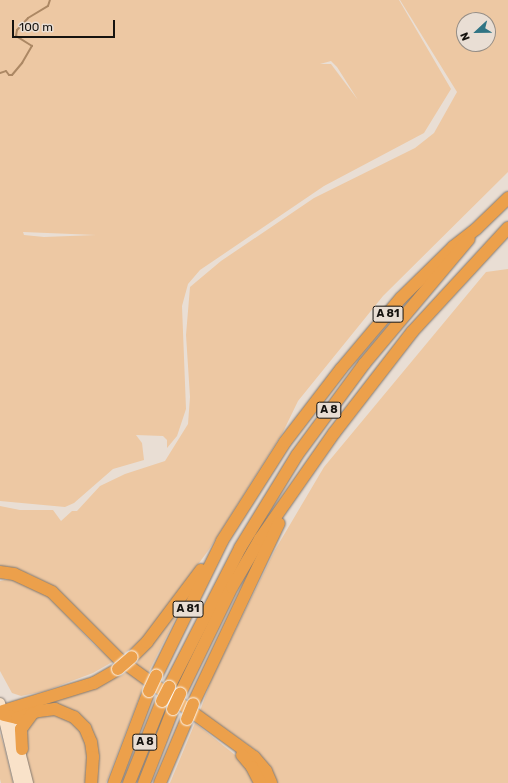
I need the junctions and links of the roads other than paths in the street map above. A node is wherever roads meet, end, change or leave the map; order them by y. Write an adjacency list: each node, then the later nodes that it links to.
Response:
1 (508, 198): 3 (highway, A 8)
2 (508, 228): 4 (highway, A 8)
3 (476, 229): 5 (highway, A 81); 18 (highway, A 8, bridge)
4 (289, 500): 13 (highway, bridge); 19 (highway, A 8, bridge)
5 (222, 541): 9 (highway, bridge); 17 (highway, A 81, bridge)
6 (0, 572): 7 (highway)
7 (23, 578): 8 (highway); 11 (highway)
8 (0, 579)
9 (2, 709): 10 (highway); 12 (main road); 14 (main road)
10 (33, 713): 12 (highway); 16 (highway)
11 (227, 740): 22 (highway); 23 (highway)
12 (22, 749): 15 (main road)
13 (167, 764): 20 (highway); 21 (highway)
14 (19, 783)
15 (28, 783)
16 (91, 783)
17 (114, 783)
18 (129, 783)
19 (144, 783)
20 (160, 783)
21 (165, 783)
22 (260, 783)
23 (271, 783)

